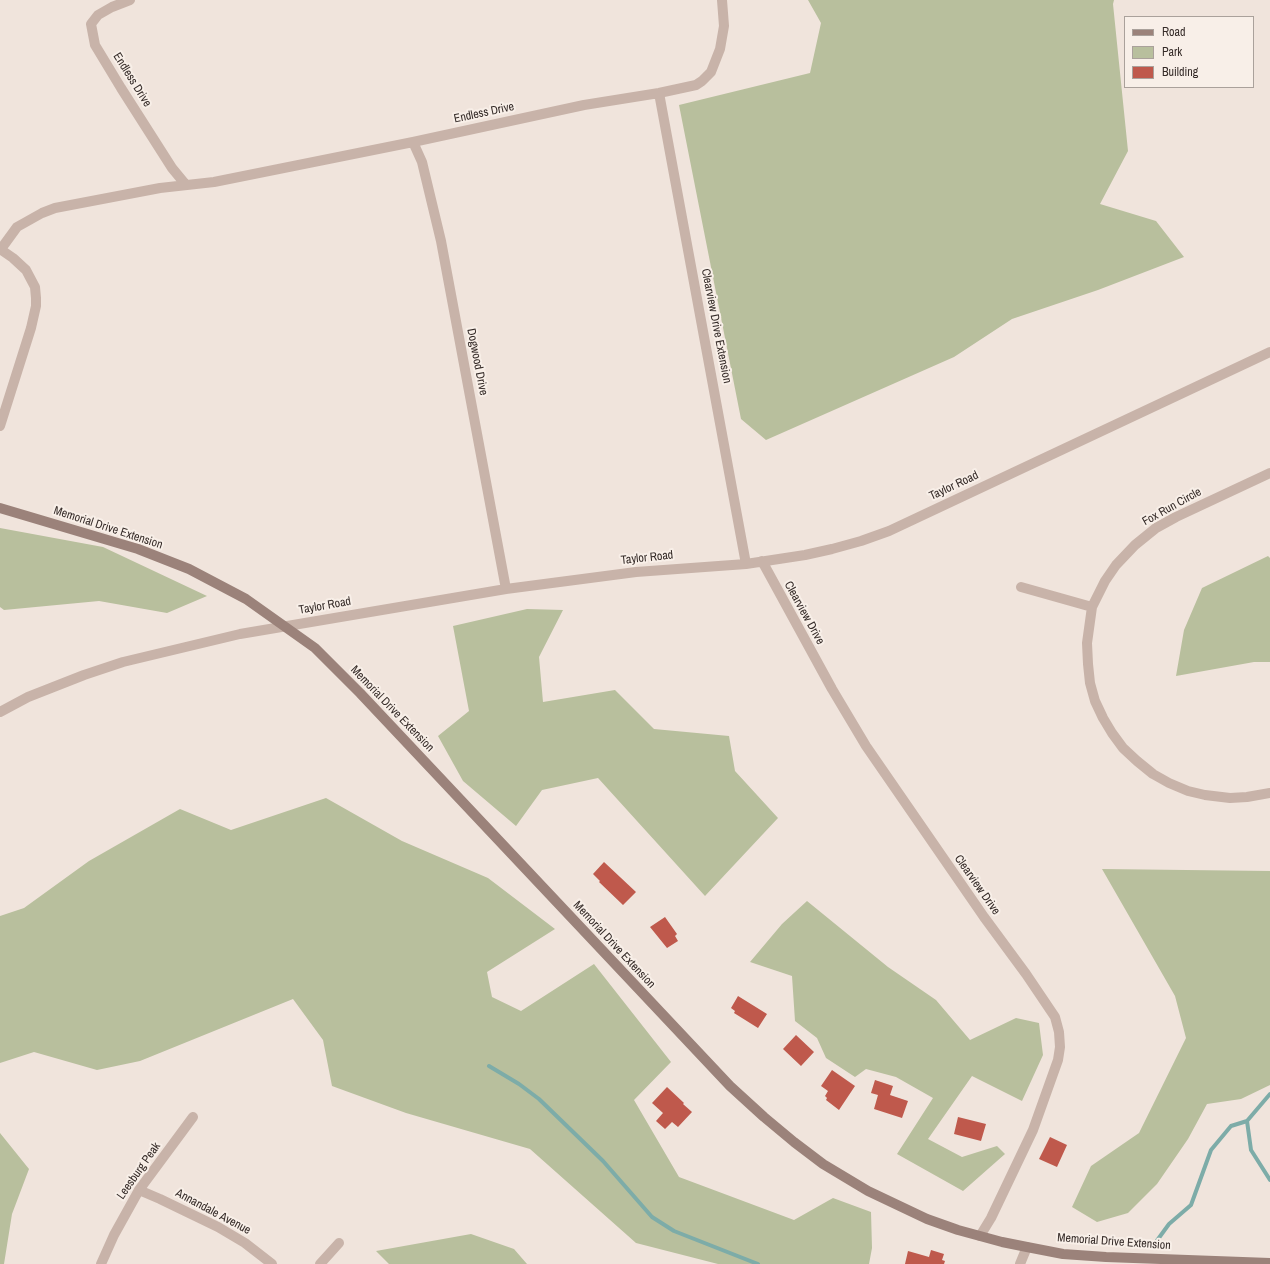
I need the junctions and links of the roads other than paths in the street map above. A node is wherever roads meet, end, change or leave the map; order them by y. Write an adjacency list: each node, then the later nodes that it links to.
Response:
1 (130, 0): 5 (street, Endless Drive)
2 (722, 0): 3 (street, Endless Drive)
3 (659, 93): 4 (street, Endless Drive); 12 (street, Clearview Drive Extension)
4 (413, 142): 5 (street, Endless Drive); 14 (street, Dogwood Drive)
5 (186, 185): 6 (street, Endless Drive)
6 (0, 249): 8 (street)
7 (1270, 352): 11 (street, Taylor Road)
8 (0, 426)
9 (1270, 472): 15 (street, Fox Run Circle)
10 (0, 508): 16 (street, Memorial Drive Extension)
11 (762, 561): 12 (street, Taylor Road); 21 (street, Clearview Drive)
12 (746, 564): 14 (street, Taylor Road)
13 (1021, 587): 15 (street)
14 (506, 589): 16 (street, Taylor Road)
15 (1092, 607): 18 (street, Fox Run Circle)
16 (285, 626): 17 (street, Taylor Road); 21 (street, Memorial Drive Extension)
17 (0, 712)
18 (1270, 793)
19 (193, 1117): 20 (street, Leesburg Peak)
20 (139, 1190): 25 (street, Leesburg Peak); 26 (street, Annandale Avenue)
21 (980, 1236): 23 (street, Memorial Drive Extension)
22 (339, 1243): 27 (street)
23 (1027, 1247): 24 (street, Memorial Drive Extension); 28 (street)
24 (1270, 1262)
25 (101, 1264)
26 (272, 1264)
27 (320, 1264)
28 (1020, 1264)

